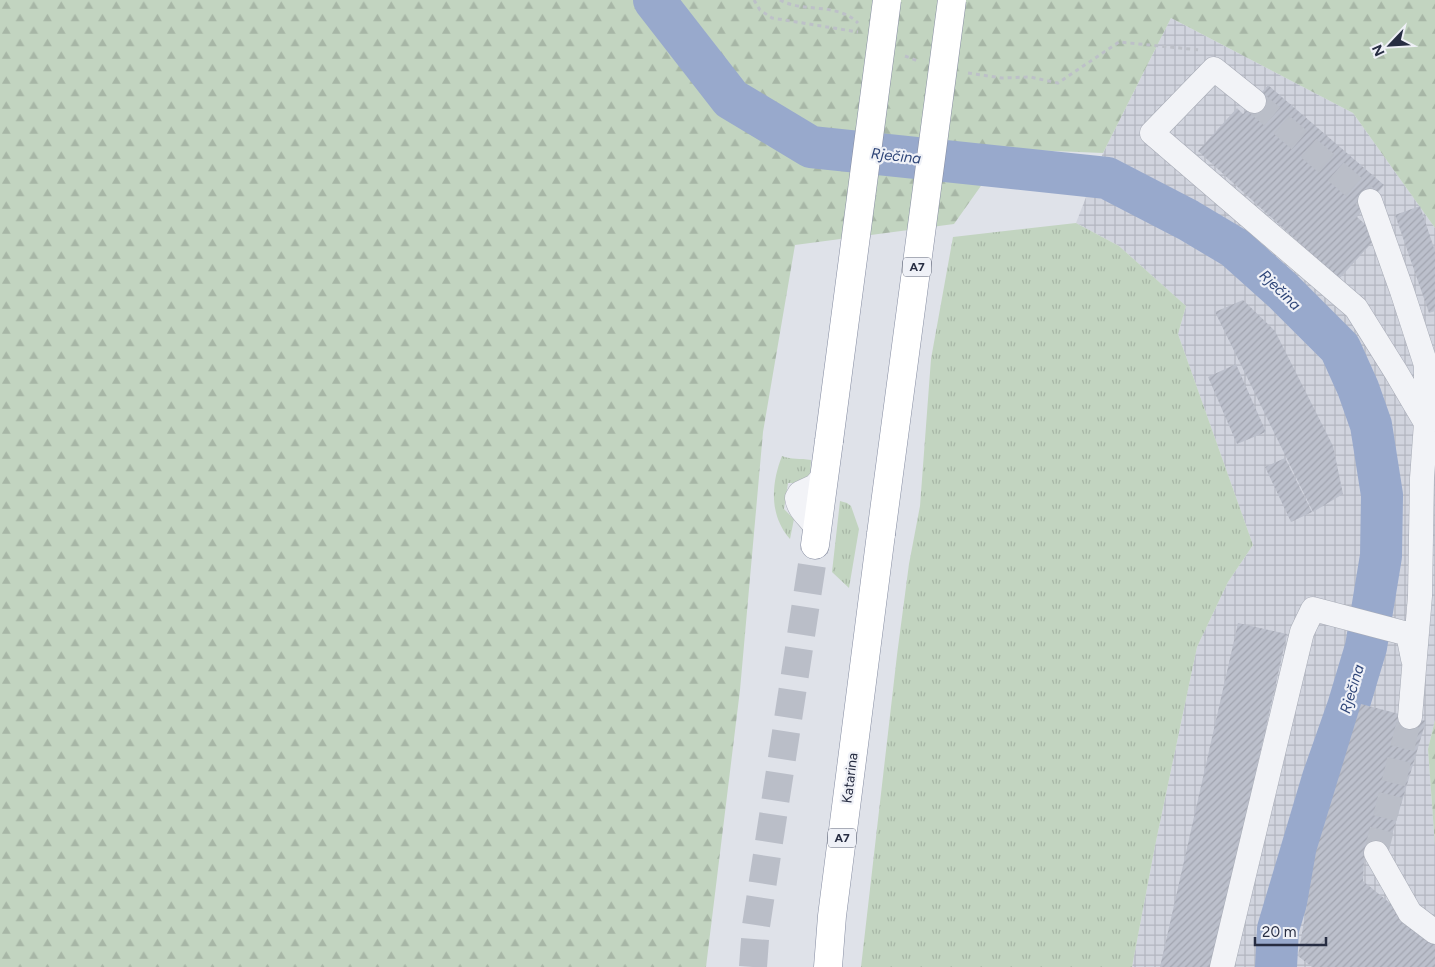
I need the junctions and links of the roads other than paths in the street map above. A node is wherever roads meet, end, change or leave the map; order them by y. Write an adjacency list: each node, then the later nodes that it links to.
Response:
1 (888, 0): 6 (highway, bridge)
2 (952, 0): 11 (highway, Katarina / A7, bridge)
3 (1254, 101): 5 (lane)
4 (1370, 201): 5 (lane)
5 (1426, 423): 7 (lane)
6 (816, 538)
7 (1414, 662): 8 (lane); 12 (lane)
8 (1410, 717)
9 (1376, 853): 10 (lane)
10 (1435, 932)
11 (828, 967)
12 (1222, 967)

